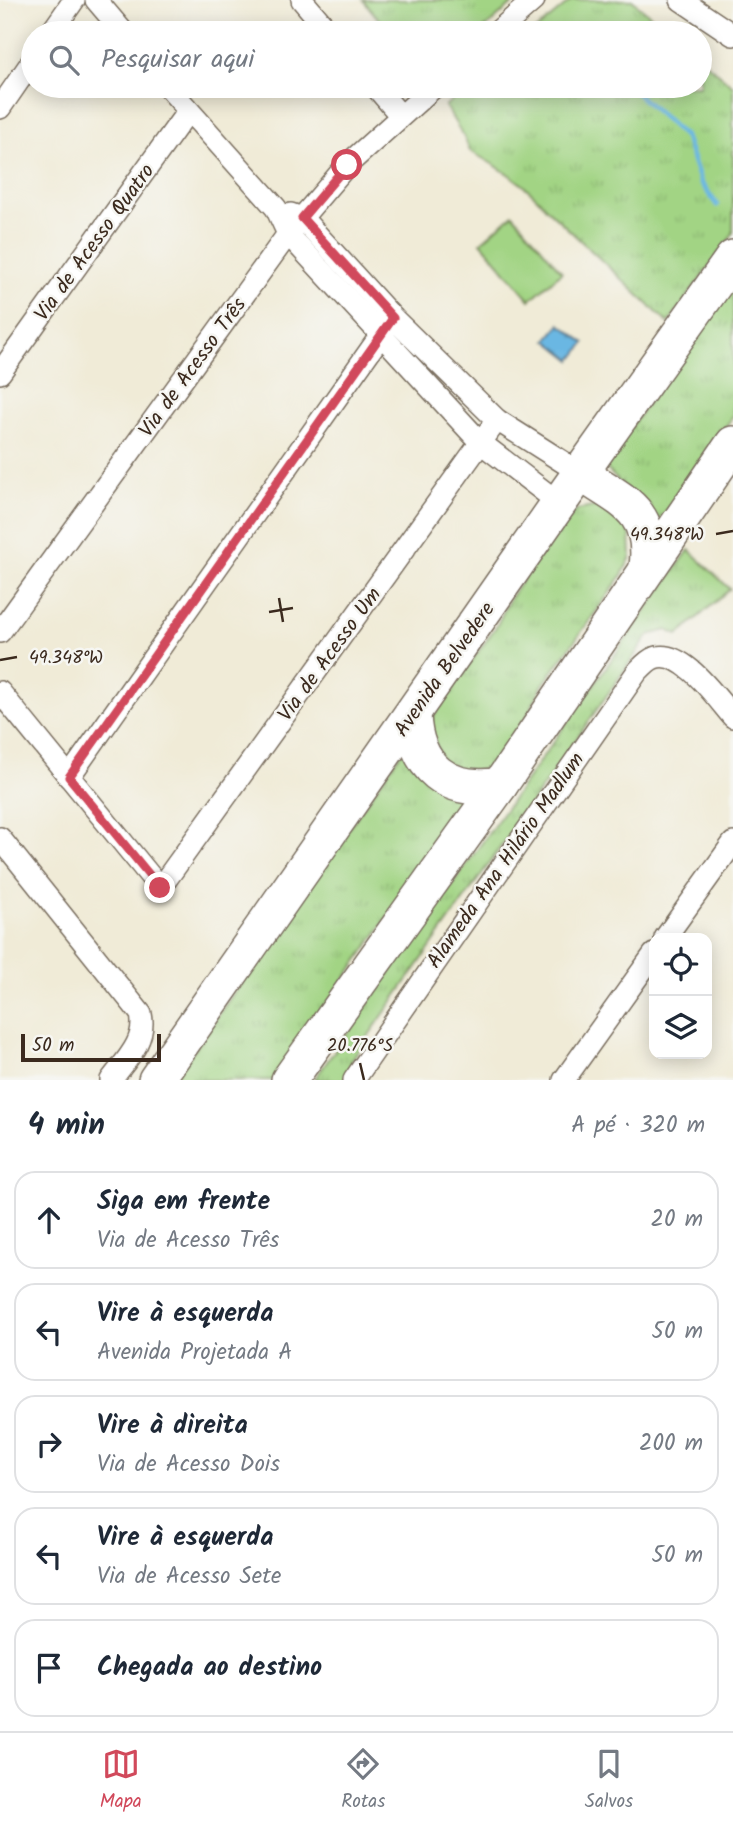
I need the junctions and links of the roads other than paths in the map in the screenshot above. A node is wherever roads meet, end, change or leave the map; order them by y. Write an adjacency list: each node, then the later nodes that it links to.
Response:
1 (74, 0): 6 (street)
2 (96, 0): 7 (street)
3 (302, 0): 8 (street)
4 (534, 0): 9 (street)
5 (681, 0): 10 (street)
6 (59, 21)
7 (114, 21)
8 (320, 21)
9 (510, 21)
10 (733, 35)
11 (21, 77): 15 (street)
12 (177, 98): 16 (street)
13 (385, 98): 17 (street)
14 (421, 98): 17 (street, Via de Acesso Três)
15 (0, 108)
16 (188, 111): 18 (street); 21 (street, Via de Acesso Quatro)
17 (400, 116): 18 (street, Via de Acesso Três)
18 (295, 226): 20 (street); 30 (street, Via de Acesso Três)
19 (733, 258): 26 (main road, Avenida Belvedere)
20 (387, 327): 22 (street); 23 (street); 34 (street)
21 (0, 373)
22 (497, 420): 23 (street, Via de Acesso Um); 25 (street)
23 (481, 443): 27 (street); 34 (street, Via de Acesso Um)
24 (733, 444): 29 (main road)
25 (546, 450): 26 (street); 27 (street)
26 (582, 474): 28 (main road, Avenida Belvedere); 29 (main road)
27 (527, 477): 28 (street)
28 (559, 503): 32 (main road, Avenida Belvedere)
29 (647, 567): 35 (main road)
30 (0, 632)
31 (0, 692): 34 (street)
32 (412, 715): 35 (main road); 41 (main road, Avenida Belvedere)
33 (733, 717): 43 (street, Alameda Ana Hilário Madlum)
34 (69, 777)
35 (500, 785): 42 (main road)
36 (0, 838): 40 (street)
37 (733, 843): 38 (street)
38 (669, 933)
39 (649, 961): 44 (street)
40 (111, 1080)
41 (156, 1080)
42 (289, 1080)
43 (354, 1080)
44 (564, 1080)

